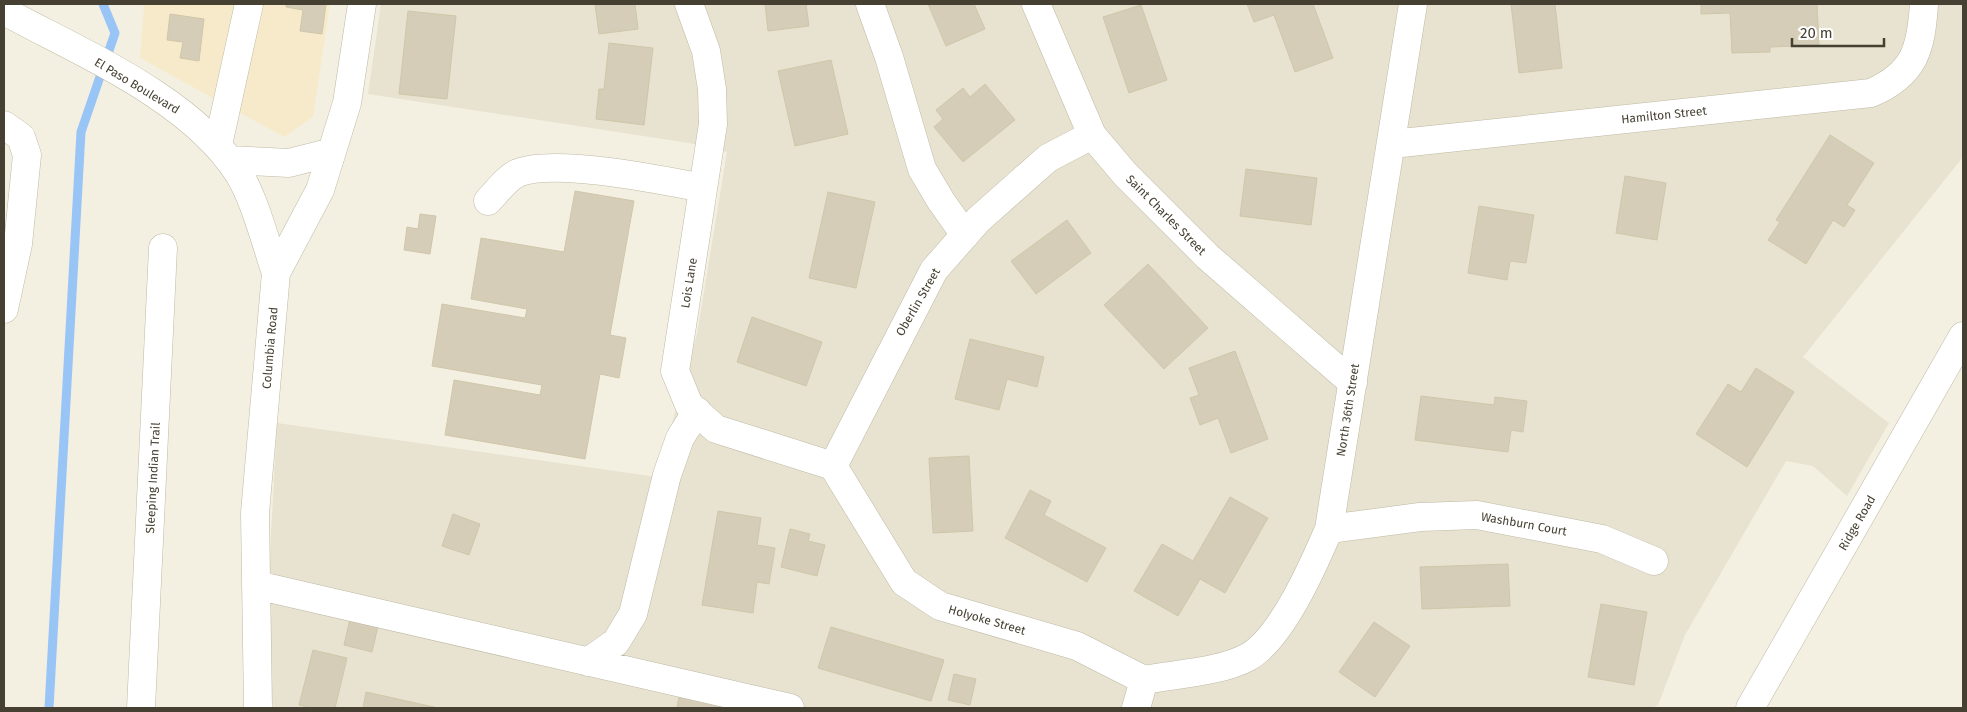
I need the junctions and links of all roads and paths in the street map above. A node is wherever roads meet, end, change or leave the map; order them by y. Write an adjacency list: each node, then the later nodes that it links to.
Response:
1 (249, 4): 13 (street)
2 (362, 4): 14 (street, Columbia Road)
3 (689, 4): 15 (street, Lois Lane)
4 (870, 4): 17 (street)
5 (1036, 4): 11 (street, Saint Charles Street)
6 (1413, 4): 12 (street, North 36th Street)
7 (1924, 4): 12 (street, Hamilton Street)
8 (4, 12): 9 (street, El Paso Boulevard)
9 (29, 15): 13 (street, El Paso Boulevard)
10 (6, 126): 20 (street)
11 (1092, 135): 17 (street, Oberlin Street); 22 (street, Saint Charles Street)
12 (1392, 144): 22 (street, North 36th Street)
13 (223, 152): 14 (street); 19 (street, El Paso Boulevard)
14 (332, 152): 19 (street, Columbia Road)
15 (703, 188): 16 (street); 23 (street, Lois Lane)
16 (488, 201)
17 (965, 235): 24 (street, Oberlin Street)
18 (163, 248): 30 (street, Sleeping Indian Trail)
19 (276, 273): 27 (street, Columbia Road)
20 (4, 309)
21 (1963, 336): 34 (street, Ridge Road)
22 (1353, 383): 25 (street, North 36th Street)
23 (697, 411): 24 (street, Lois Lane); 28 (street)
24 (833, 466): 29 (street, Holyoke Street)
25 (1329, 529): 26 (street, Washburn Court); 29 (street, North 36th Street)
26 (1654, 562)
27 (256, 585): 28 (street); 31 (street, Columbia Road)
28 (588, 662): 32 (street)
29 (1144, 680): 33 (street)
30 (141, 708)
31 (258, 708)
32 (790, 708)
33 (1136, 708)
34 (1750, 708)

